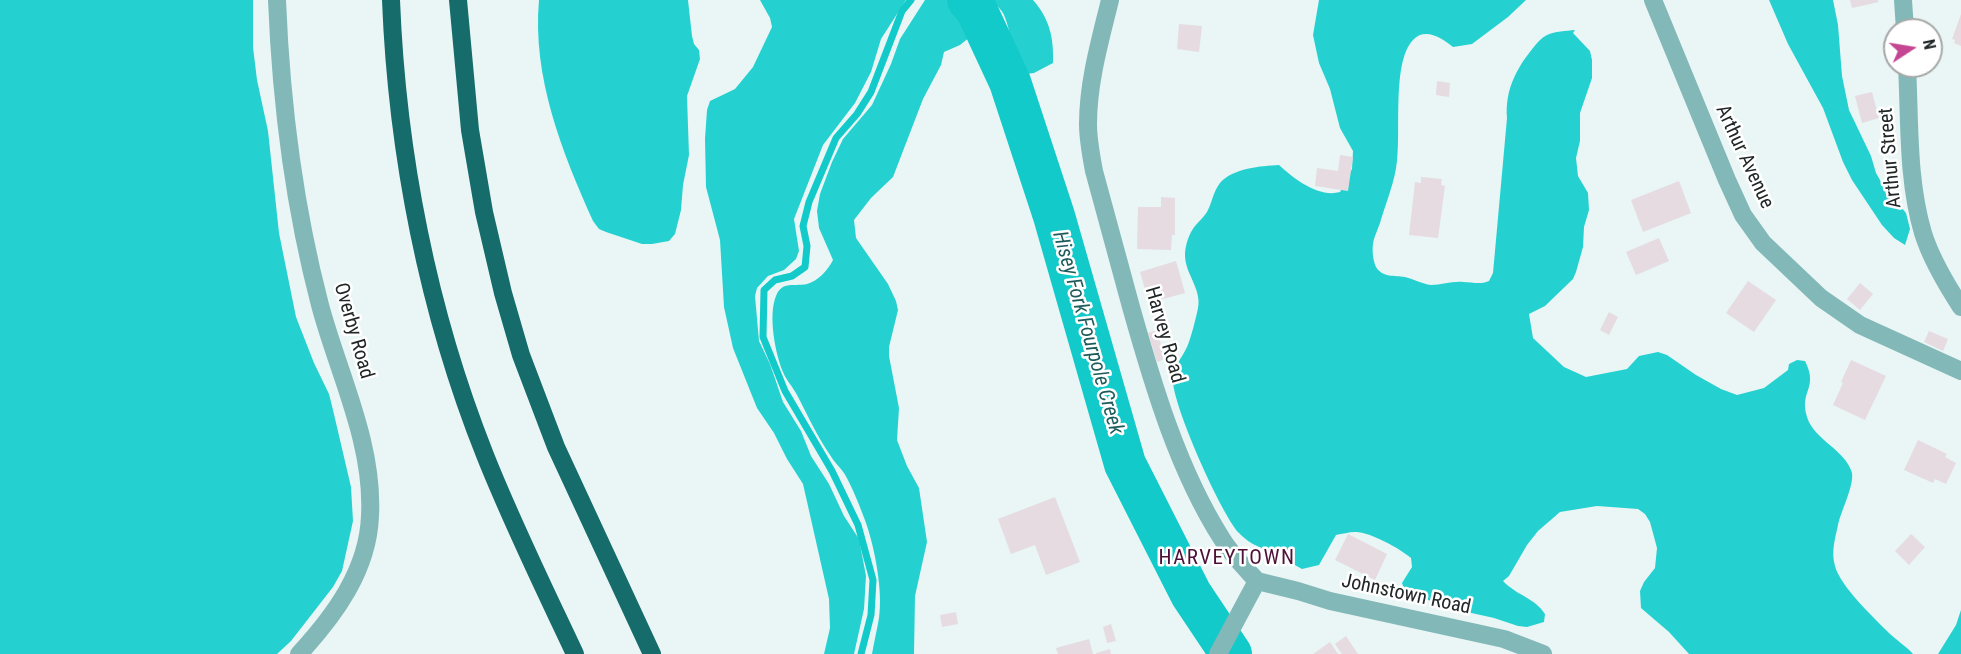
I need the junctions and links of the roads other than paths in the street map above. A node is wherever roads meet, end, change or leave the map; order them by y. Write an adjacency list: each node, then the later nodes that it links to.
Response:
1 (277, 0): 12 (street, Overby Road)
2 (391, 0): 13 (highway)
3 (458, 0): 14 (highway)
4 (1110, 0): 11 (street, Harvey Road)
5 (1653, 0): 10 (street, Arthur Avenue)
6 (1903, 0): 7 (street)
7 (1904, 18)
8 (1907, 78): 9 (street, Arthur Street)
9 (1961, 307)
10 (1961, 371)
11 (1257, 581): 15 (street); 16 (street, Johnstown Road)
12 (300, 654)
13 (574, 654)
14 (652, 654)
15 (1218, 654)
16 (1544, 654)

